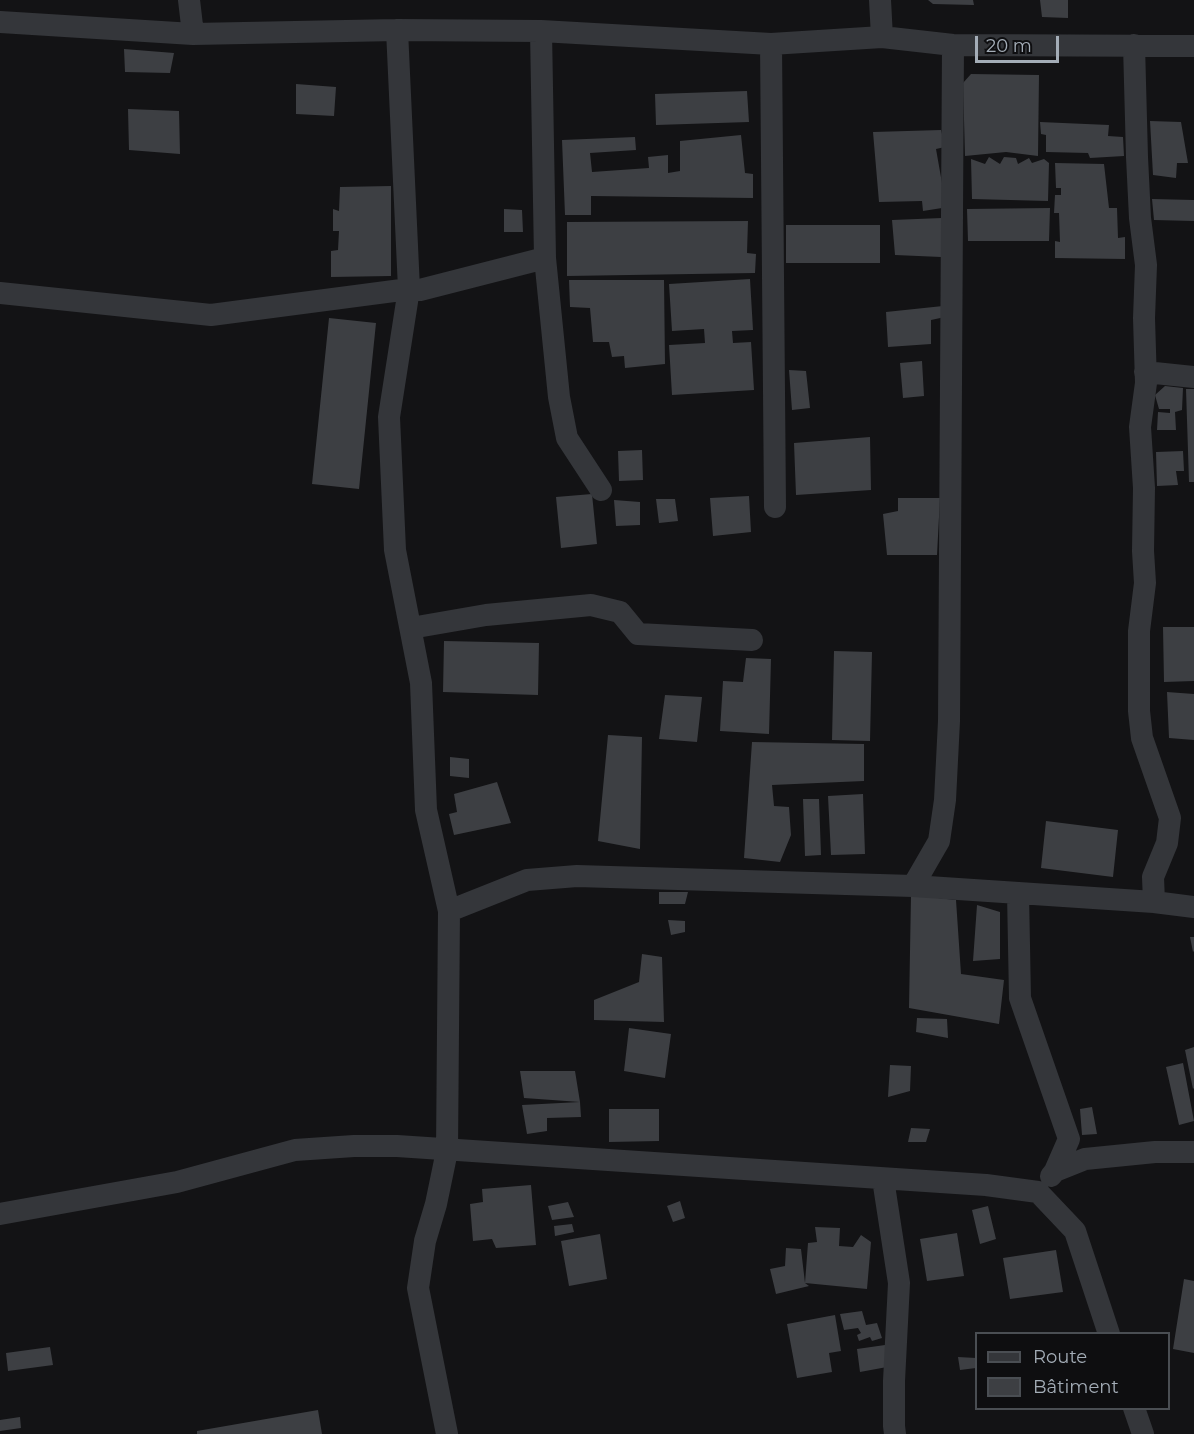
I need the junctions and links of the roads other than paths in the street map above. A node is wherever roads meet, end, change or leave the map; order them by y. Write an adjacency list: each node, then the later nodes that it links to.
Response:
1 (189, 0): 6 (street)
2 (880, 0): 7 (street)
3 (0, 22): 6 (street)
4 (397, 30): 5 (street); 6 (street); 13 (street)
5 (541, 31): 8 (street); 12 (street)
6 (193, 34)
7 (882, 37): 8 (street); 9 (street)
8 (771, 44): 18 (street)
9 (953, 45): 10 (street); 21 (street)
10 (1134, 45): 11 (street); 15 (street)
11 (1194, 46)
12 (546, 258): 13 (street); 17 (street)
13 (409, 289): 14 (street); 19 (street)
14 (0, 293)
15 (1145, 372): 16 (street); 23 (street)
16 (1194, 377)
17 (601, 490)
18 (776, 507)
19 (411, 628): 20 (street); 25 (street)
20 (752, 640)
21 (913, 886): 22 (street); 25 (street)
22 (1018, 893): 23 (street); 28 (street)
23 (1154, 902): 24 (street)
24 (1194, 907)
25 (449, 910): 26 (street)
26 (447, 1151): 29 (street); 31 (street); 34 (street)
27 (1194, 1152): 28 (street)
28 (1055, 1171): 30 (street)
29 (883, 1179): 30 (street); 35 (street)
30 (1038, 1192): 32 (street)
31 (0, 1214)
32 (1108, 1332)
33 (1135, 1410): 36 (street)
34 (447, 1434)
35 (896, 1434)
36 (1143, 1434)

